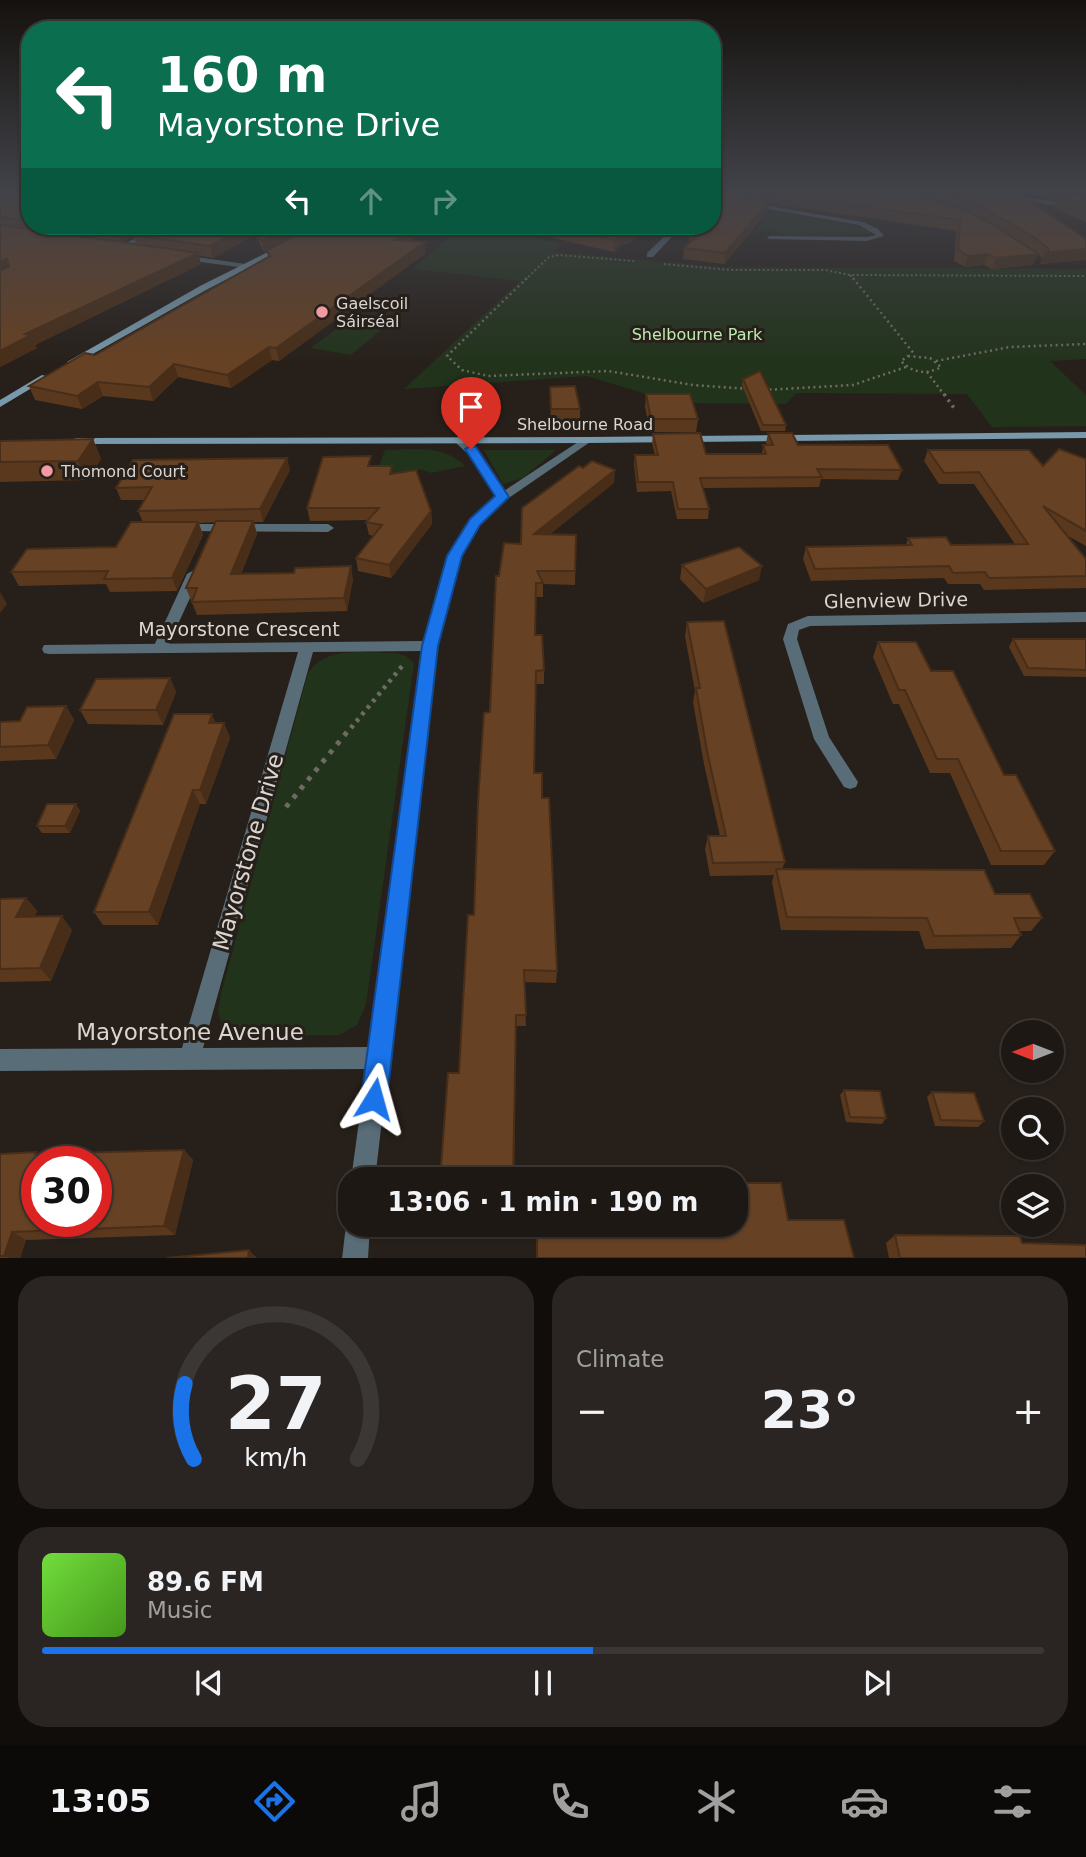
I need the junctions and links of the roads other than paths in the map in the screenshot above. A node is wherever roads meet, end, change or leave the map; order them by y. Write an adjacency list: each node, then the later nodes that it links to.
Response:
1 (113, 247): 4 (street)
2 (285, 247): 8 (main road)
3 (658, 247): 6 (street)
4 (121, 248): 5 (street)
5 (132, 250)
6 (650, 255)
7 (173, 256): 8 (street)
8 (246, 266): 9 (main road)
9 (62, 367)
10 (51, 374): 11 (main road)
11 (1, 404)
12 (1086, 435): 14 (main road, Shelbourne Road)
13 (458, 440): 14 (main road, Shelbourne Road); 15 (main road, Shelbourne Road); 16 (street)
14 (588, 440): 16 (street)
15 (60, 441)
16 (502, 497): 21 (street)
17 (171, 528): 18 (street)
18 (328, 528)
19 (198, 565): 23 (street)
20 (1086, 617): 25 (street, Glenview Drive)
21 (425, 646): 22 (street, Mayorstone Crescent); 27 (street)
22 (307, 647): 23 (street, Mayorstone Crescent); 26 (street, Mayorstone Drive)
23 (160, 648): 24 (street, Mayorstone Crescent)
24 (48, 649)
25 (850, 782)
26 (190, 1057): 27 (street, Mayorstone Avenue); 28 (street, Mayorstone Avenue)
27 (380, 1058): 29 (street)
28 (0, 1060)
29 (365, 1167)
30 (357, 1237): 31 (street)
31 (355, 1258)

